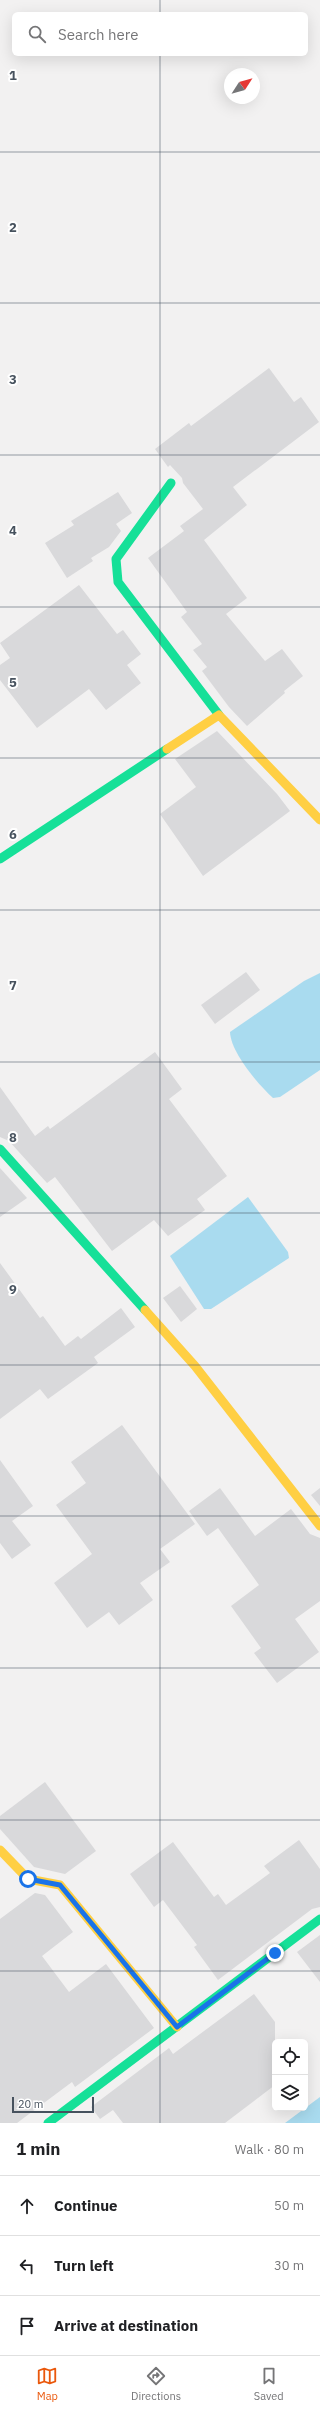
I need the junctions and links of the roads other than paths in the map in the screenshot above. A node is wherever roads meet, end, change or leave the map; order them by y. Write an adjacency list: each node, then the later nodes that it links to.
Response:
1 (171, 483): 2 (street)
2 (219, 714): 3 (street); 4 (street)
3 (320, 820)
4 (0, 859)
5 (0, 1149): 6 (street)
6 (320, 1526)
7 (0, 1850): 9 (street)
8 (320, 1919): 9 (street)
9 (177, 2027): 10 (street)
10 (48, 2123)

